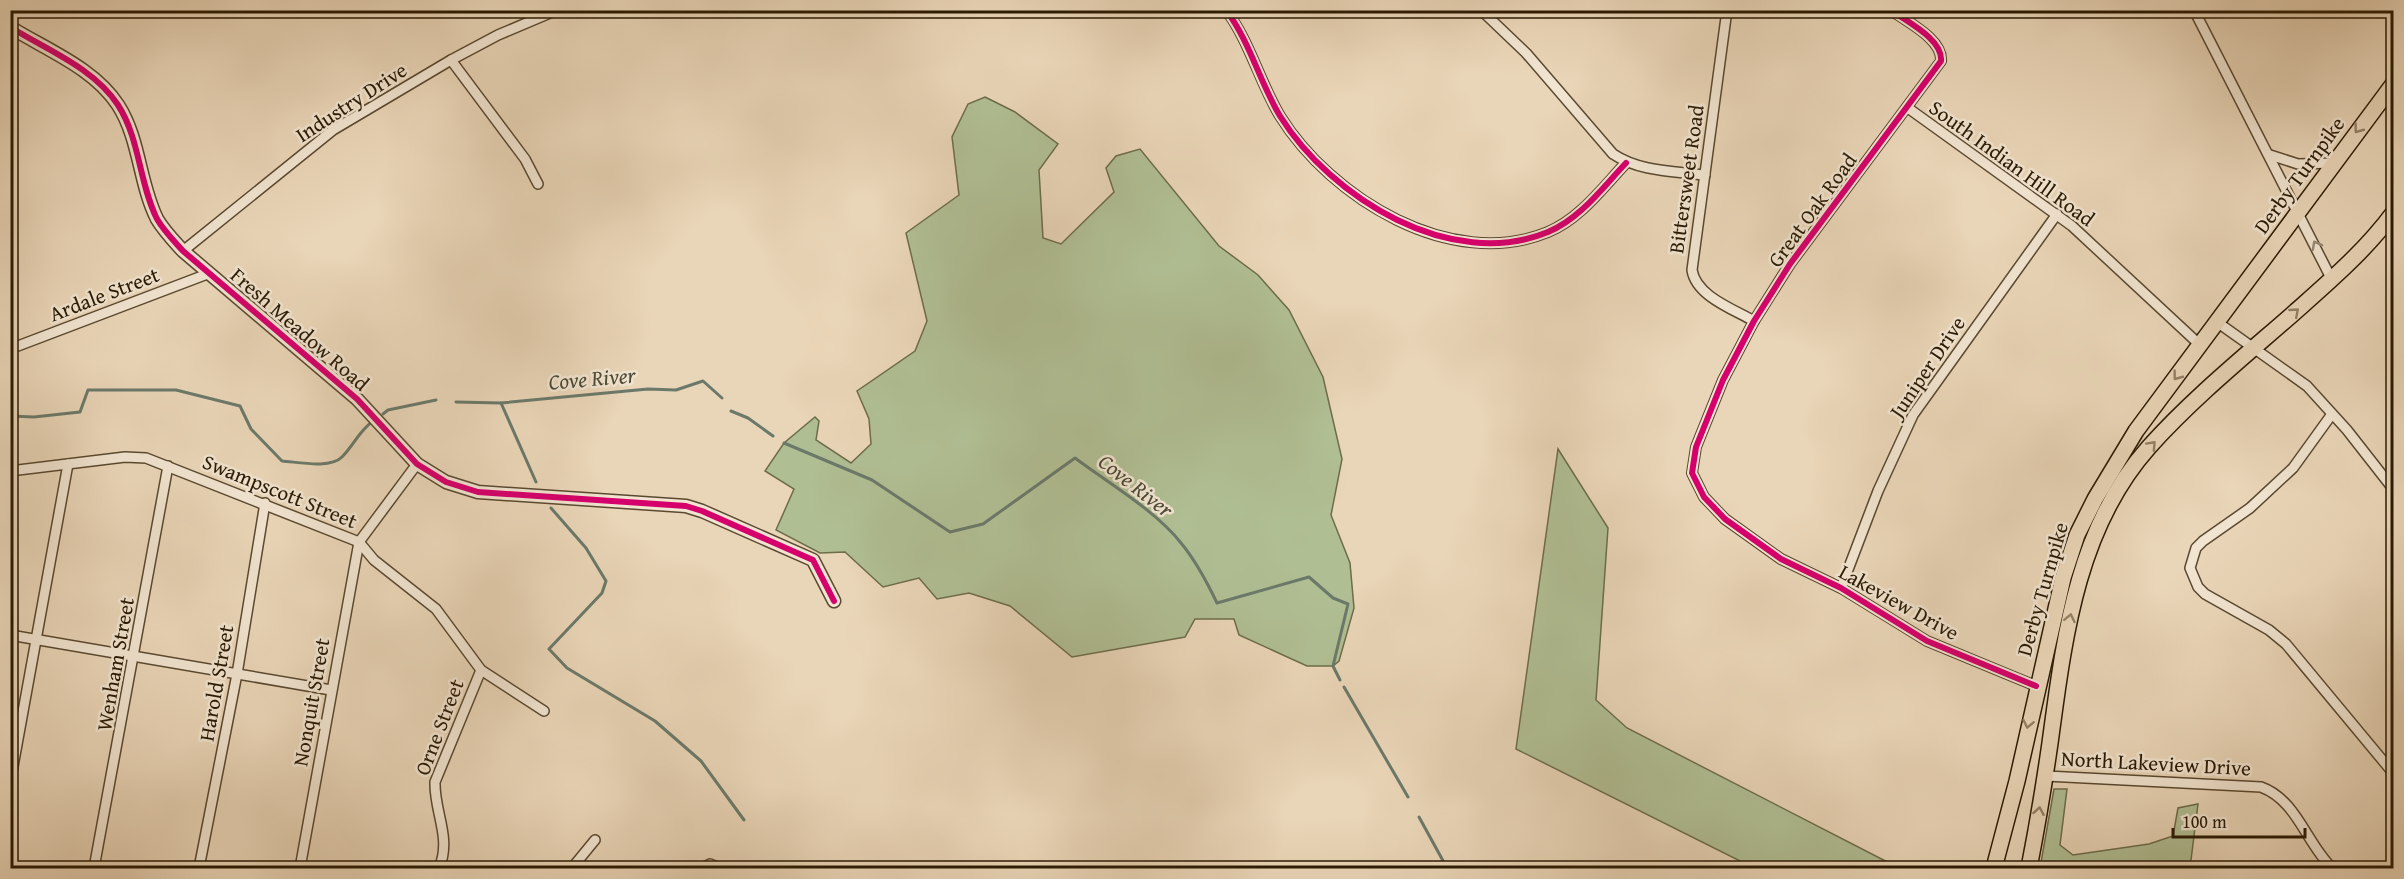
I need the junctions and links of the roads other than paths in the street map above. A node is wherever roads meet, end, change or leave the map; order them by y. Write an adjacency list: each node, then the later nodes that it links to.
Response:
1 (557, 10): 8 (street, Industry Drive)
2 (1226, 10): 12 (street)
3 (1481, 10): 12 (street)
4 (1727, 10): 14 (street, Bittersweet Road)
5 (1892, 10): 10 (street, Great Oak Road)
6 (2194, 10): 11 (street)
7 (10, 27): 19 (street, Fresh Meadow Road)
8 (451, 60): 15 (street); 19 (street, Industry Drive)
9 (2394, 83): 13 (highway, Derby Turnpike, one-way to 13)
10 (1908, 108): 18 (street, South Indian Hill Road); 22 (street, Great Oak Road)
11 (2270, 156): 13 (street); 16 (street)
12 (1626, 163): 14 (street)
13 (2334, 163): 16 (highway, Derby Turnpike)
14 (1705, 175): 22 (street, Bittersweet Road)
15 (538, 184)
16 (2299, 211): 21 (street, one-way to 16); 23 (highway, Derby Turnpike)
17 (2394, 212): 21 (highway, Derby Turnpike)
18 (2057, 214): 24 (street, South Indian Hill Road); 36 (street, Juniper Drive)
19 (183, 251): 20 (street, Fresh Meadow Road)
20 (210, 273): 26 (street, Ardale Street); 29 (street, Fresh Meadow Road)
21 (2332, 280): 25 (highway, Derby Turnpike, one-way to 21)
22 (1754, 321): 32 (street, Great Oak Road)
23 (2217, 322): 24 (highway, Derby Turnpike); 25 (street)
24 (2200, 345): 43 (highway, Derby Turnpike, one-way to 43)
25 (2254, 348): 27 (street); 47 (highway, Derby Turnpike, one-way to 25)
26 (10, 349)
27 (2332, 414): 33 (street); 46 (street)
28 (68, 464): 30 (street, Swampscott Street); 31 (street, Swampscott Street); 39 (street)
29 (417, 464): 35 (street); 37 (street, Fresh Meadow Road)
30 (168, 466): 34 (street, Swampscott Street); 40 (street, Wenham Street)
31 (10, 471)
32 (1699, 489): 36 (street, Lakeview Drive)
33 (2394, 490)
34 (265, 503): 35 (street, Swampscott Street); 42 (street, Harold Street)
35 (359, 542): 41 (street, Swampscott Street); 44 (street, Nonquit Street)
36 (1841, 588): 43 (street, Lakeview Drive)
37 (834, 601)
38 (10, 635): 39 (street)
39 (37, 639): 40 (street); 48 (street)
40 (135, 657): 42 (street); 51 (street, Wenham Street)
41 (481, 670): 45 (street, Swampscott Street); 54 (street, Orne Street)
42 (237, 674): 44 (street); 52 (street, Harold Street)
43 (2036, 686): 57 (highway, Derby Turnpike, one-way to 57)
44 (331, 690): 53 (street, Nonquit Street)
45 (544, 711)
46 (2394, 774)
47 (2046, 776): 58 (highway, Derby Turnpike, one-way to 47); 59 (street, North Lakeview Drive)
48 (10, 783)
49 (595, 840): 55 (street)
50 (706, 866): 56 (street)
51 (94, 868)
52 (199, 868)
53 (300, 868)
54 (440, 868)
55 (572, 868)
56 (720, 868)
57 (1994, 868)
58 (2029, 868)
59 (2332, 868)

